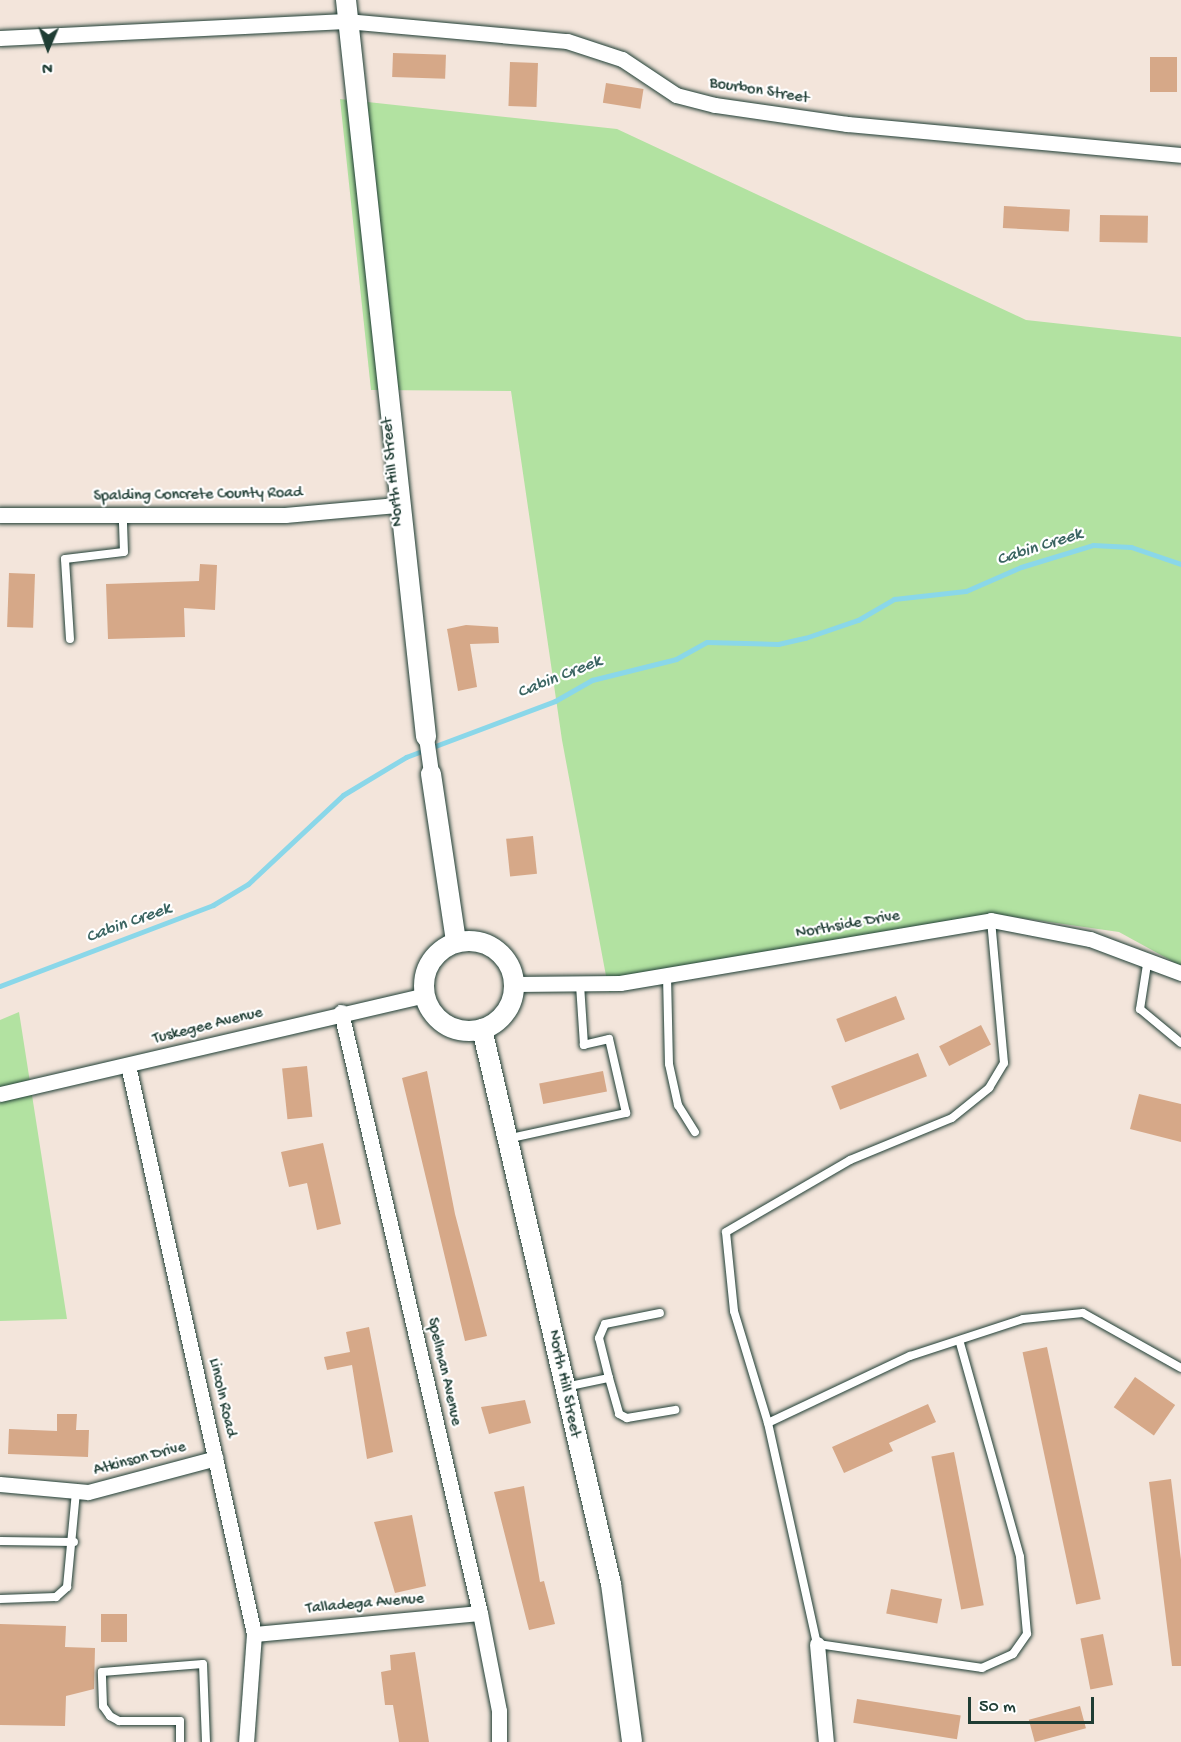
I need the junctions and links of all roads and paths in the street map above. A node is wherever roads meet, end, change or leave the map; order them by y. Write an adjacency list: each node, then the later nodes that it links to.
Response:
1 (346, 0): 2 (street, North Hill Street)
2 (346, 21): 3 (street, Bourbon Street); 4 (street, Bourbon Street); 5 (street, North Hill Street)
3 (0, 38)
4 (1181, 156)
5 (397, 505): 7 (street, Spalding Concrete County Road); 9 (street, North Hill Street)
6 (0, 515): 7 (street, Spalding Concrete County Road)
7 (123, 516): 8 (lane)
8 (70, 639)
9 (426, 737): 10 (street, North Hill Street)
10 (431, 774): 12 (street, North Hill Street)
11 (991, 920): 13 (street, Northside Drive); 15 (street, Northside Drive); 32 (lane)
12 (456, 942): 16 (street); 18 (street)
13 (1148, 957): 14 (street, Northside Drive); 21 (lane)
14 (1181, 973)
15 (667, 976): 17 (street, Northside Drive); 24 (lane)
16 (515, 984): 17 (street, Northside Drive); 20 (street)
17 (580, 984): 25 (lane)
18 (424, 995): 19 (street, Tuskegee Avenue); 20 (street)
19 (341, 1012): 22 (street, Tuskegee Avenue); 39 (street, Spellman Avenue)
20 (482, 1029): 25 (street, North Hill Street)
21 (1181, 1043)
22 (128, 1065): 23 (street, Tuskegee Avenue); 33 (street, Lincoln Road)
23 (0, 1094)
24 (695, 1132)
25 (511, 1138): 30 (street, North Hill Street)
26 (660, 1312): 29 (lane)
27 (960, 1343): 28 (lane); 32 (lane); 41 (lane)
28 (1181, 1368)
29 (609, 1378): 30 (lane); 31 (lane)
30 (563, 1388): 46 (street, North Hill Street)
31 (675, 1410)
32 (768, 1423): 41 (lane)
33 (216, 1458): 35 (street, Atkinson Drive); 40 (street, Lincoln Road)
34 (0, 1484): 35 (street, Atkinson Drive)
35 (76, 1491): 37 (lane)
36 (0, 1541): 37 (lane)
37 (74, 1542): 38 (lane)
38 (0, 1599)
39 (480, 1612): 40 (street, Talladega Avenue); 45 (street, Spellman Avenue)
40 (254, 1634): 44 (street, Lincoln Road)
41 (816, 1644): 47 (street)
42 (180, 1742): 43 (lane)
43 (206, 1742)
44 (246, 1742)
45 (499, 1742)
46 (632, 1742)
47 (826, 1742)

